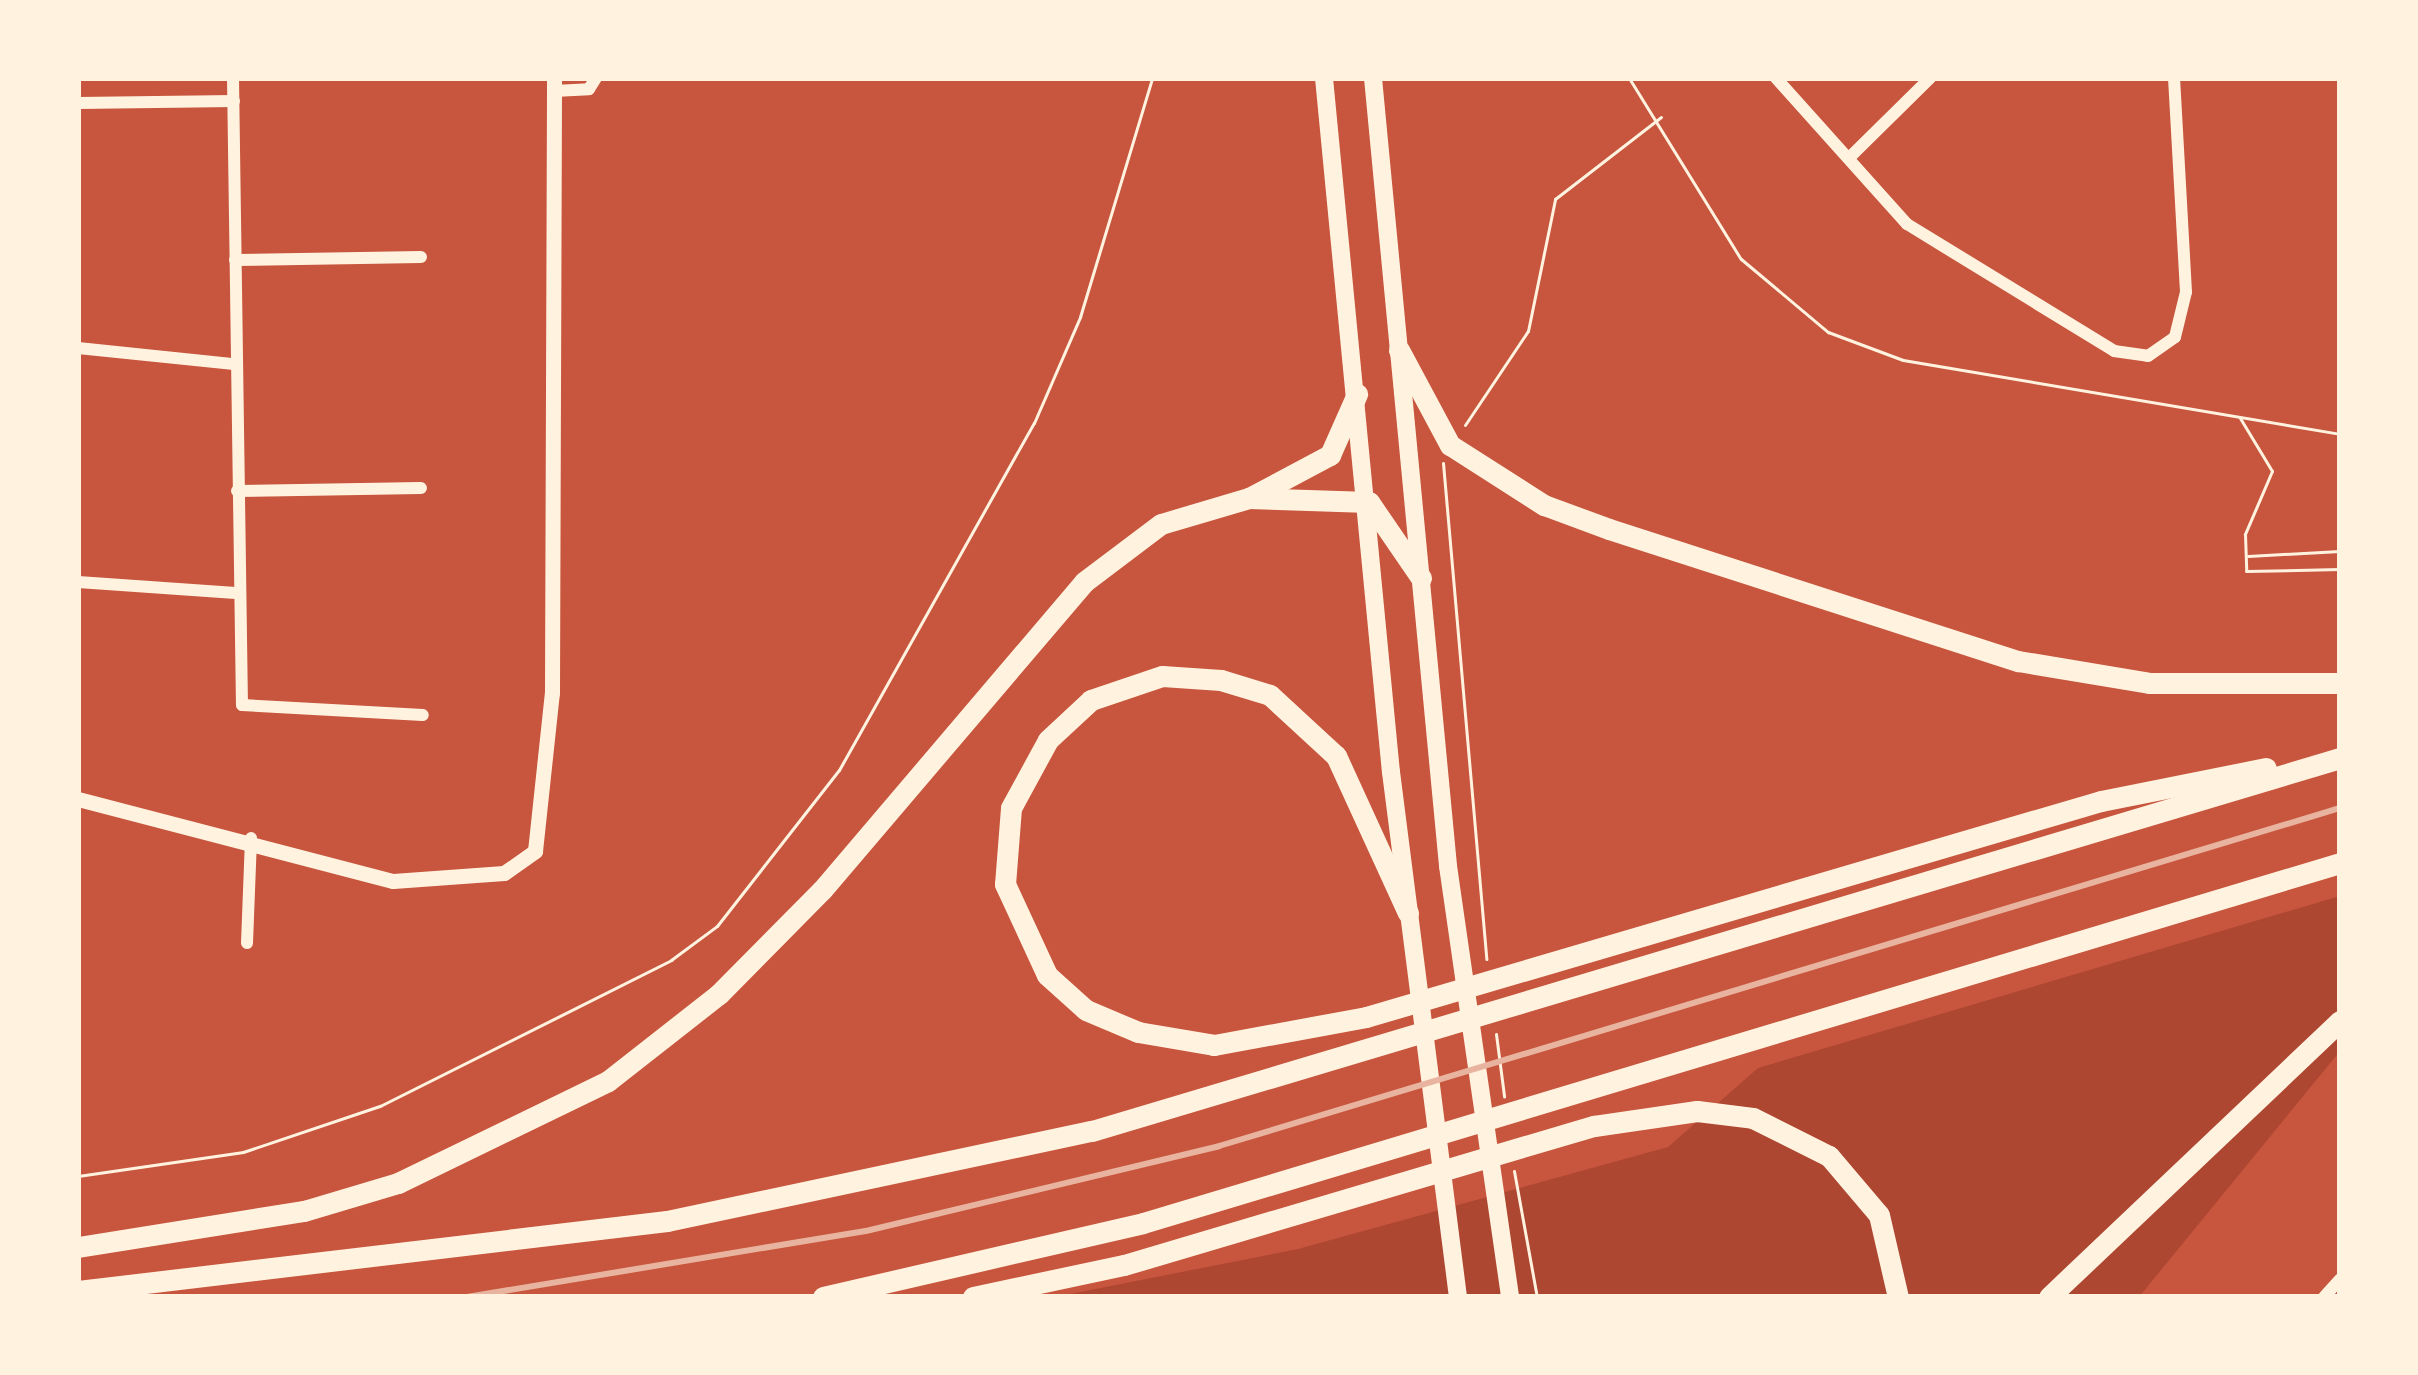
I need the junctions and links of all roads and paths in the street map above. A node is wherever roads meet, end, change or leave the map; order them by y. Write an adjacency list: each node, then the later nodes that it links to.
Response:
1 (233, 78): 11 (street)
2 (596, 78): 10 (street)
3 (1152, 78): 47 (path)
4 (1324, 78): 20 (highway)
5 (1373, 78): 18 (highway)
6 (1629, 78): 13 (path)
7 (1776, 78): 14 (street)
8 (1930, 78): 14 (street)
9 (2174, 78): 14 (street)
10 (554, 85): 38 (street)
11 (234, 101): 12 (street); 16 (street)
12 (78, 103)
13 (1661, 117): 21 (path); 23 (path)
14 (1852, 155)
15 (421, 257): 16 (street)
16 (235, 260): 19 (street)
17 (78, 348): 19 (street)
18 (1399, 350): 23 (highway); 31 (highway)
19 (235, 364): 25 (street)
20 (1357, 394): 26 (highway); 27 (highway)
21 (2240, 417): 22 (path); 29 (path)
22 (2340, 434)
23 (1450, 445): 34 (highway); 42 (path)
24 (421, 488): 25 (street)
25 (237, 490): 33 (street)
26 (1249, 498): 27 (highway); 48 (highway)
27 (1369, 502): 31 (highway); 40 (highway)
28 (2340, 551): 29 (path)
29 (2246, 557): 30 (path)
30 (2340, 568)
31 (1421, 578): 54 (highway)
32 (78, 582): 33 (street)
33 (236, 593): 35 (street)
34 (2340, 683)
35 (423, 715)
36 (2340, 756): 40 (highway); 50 (highway)
37 (78, 799): 38 (street)
38 (251, 838): 41 (street)
39 (2340, 862): 51 (highway)
40 (1408, 913): 53 (highway)
41 (248, 943)
42 (1490, 983)
43 (2340, 1021): 57 (highway)
44 (1496, 1028): 45 (path)
45 (1508, 1120)
46 (1514, 1165): 55 (path)
47 (78, 1176)
48 (78, 1247)
49 (2340, 1279): 58 (street)
50 (78, 1291)
51 (823, 1297)
52 (973, 1297): 56 (highway)
53 (1458, 1297)
54 (1510, 1297)
55 (1537, 1297)
56 (1898, 1297)
57 (2049, 1297)
58 (2324, 1297)

